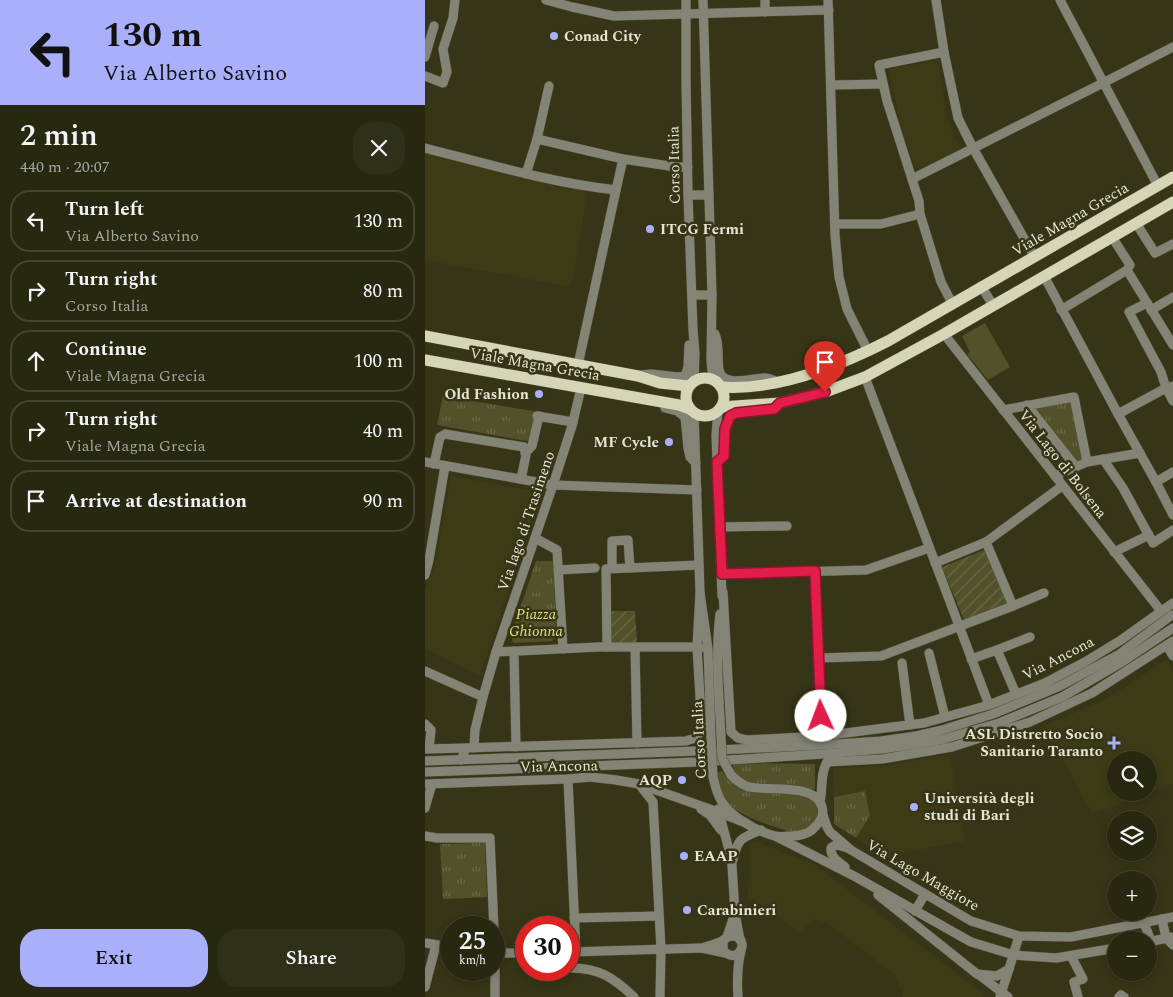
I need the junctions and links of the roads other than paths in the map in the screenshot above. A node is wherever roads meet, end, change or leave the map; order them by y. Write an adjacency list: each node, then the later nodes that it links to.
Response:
1 (455, 0): 16 (street)
2 (545, 0): 9 (street)
3 (686, 0): 12 (street, Corso Italia)
4 (703, 0): 13 (street)
5 (765, 0): 11 (street)
6 (828, 0): 10 (street)
7 (936, 0): 18 (street)
8 (1060, 0): 21 (street)
9 (571, 4): 12 (street)
10 (829, 10): 11 (street); 23 (street)
11 (765, 12): 13 (street)
12 (686, 14): 13 (street); 29 (street, Corso Italia)
13 (703, 14): 36 (street)
14 (434, 26): 15 (street)
15 (430, 41): 16 (street); 19 (street)
16 (445, 44): 20 (street)
17 (1173, 47): 21 (street)
18 (944, 52): 22 (street); 27 (street)
19 (425, 57)
20 (425, 76)
21 (1103, 83): 27 (street); 33 (street)
22 (883, 84): 23 (street); 32 (street)
23 (831, 85): 40 (street)
24 (549, 86): 25 (street)
25 (537, 139): 28 (street); 30 (street)
26 (425, 148): 30 (street)
27 (973, 148): 32 (street); 43 (street)
28 (623, 160): 29 (street); 34 (street)
29 (688, 167): 35 (street, Corso Italia)
30 (526, 174): 34 (street)
31 (1173, 177): 33 (main road, Viale Magna Grecia)
32 (912, 179): 38 (street)
33 (1158, 186): 43 (main road, Viale Magna Grecia)
34 (617, 190): 59 (street)
35 (688, 195): 36 (street); 48 (street, Corso Italia)
36 (709, 195): 47 (street)
37 (1173, 202): 39 (main road)
38 (920, 214): 40 (street); 50 (street)
39 (1136, 223): 41 (main road); 42 (street)
40 (835, 224): 57 (street)
41 (1112, 237): 44 (street); 45 (main road)
42 (1173, 244)
43 (1034, 256): 46 (main road, Viale Magna Grecia)
44 (1127, 270): 52 (street); 53 (street)
45 (1044, 276): 51 (main road); 53 (street)
46 (981, 286): 50 (main road, Viale Magna Grecia); 51 (street)
47 (713, 295): 48 (street); 62 (street)
48 (691, 296): 61 (street, Corso Italia)
49 (1173, 297): 52 (street)
50 (952, 303): 57 (main road, Viale Magna Grecia)
51 (993, 306): 54 (main road)
52 (1149, 306): 56 (street); 63 (street)
53 (1061, 310): 71 (street)
54 (944, 334): 60 (main road); 69 (street, Via Lago di Bolsena)
55 (425, 336): 59 (main road, Viale Magna Grecia)
56 (1173, 345)
57 (868, 351): 62 (main road, Viale Magna Grecia)
58 (425, 360): 64 (main road, Viale Magna Grecia)
59 (578, 364): 61 (main road, Viale Magna Grecia)
60 (865, 377): 66 (main road); 95 (street)
61 (689, 381): 62 (main road); 70 (main road)
62 (721, 383): 68 (main road)
63 (1170, 387): 65 (street); 71 (street)
64 (581, 388): 70 (main road, Viale Magna Grecia); 72 (street, Via lago di Trasimeno)
65 (1173, 400)
66 (780, 403): 68 (main road); 76 (street)
67 (1027, 405): 69 (street); 77 (street); 80 (street)
68 (720, 409): 70 (main road); 76 (street, Corso Italia)
69 (1003, 410): 82 (street, Via Lago di Bolsena)
70 (690, 413): 87 (street, Corso Italia)
71 (1118, 414): 74 (street)
72 (573, 422): 73 (street); 85 (street, Via lago di Trasimeno)
73 (525, 452): 78 (street); 83 (street)
74 (1140, 453): 75 (street); 84 (street)
75 (1103, 459): 77 (street); 92 (street)
76 (717, 462): 90 (street, Corso Italia)
77 (1087, 462): 80 (street)
78 (430, 463): 79 (street)
79 (445, 466): 83 (street); 97 (street)
80 (1075, 467): 82 (street)
81 (1173, 472): 84 (street)
82 (1055, 476): 86 (street, Via Lago di Bolsena)
83 (521, 479): 85 (street)
84 (1156, 482): 88 (street)
85 (553, 485): 87 (street); 93 (street, Via lago di Trasimeno)
86 (1062, 486): 94 (street); 96 (street, Via Lago di Bolsena)
87 (697, 490): 99 (street, Corso Italia)
88 (1173, 515)
89 (787, 526): 90 (street)
90 (720, 527): 105 (street, Corso Italia)
91 (1173, 530): 92 (street)
92 (1149, 536): 96 (street)
93 (535, 538): 103 (street); 125 (street, Via lago di Trasimeno)
94 (986, 542): 98 (street); 111 (street)
95 (929, 548): 98 (street); 104 (street)
96 (1114, 552): 112 (street, Via Lago di Bolsena)
97 (427, 560): 106 (street)
98 (935, 562): 114 (street)
99 (699, 565): 102 (street); 109 (street, Corso Italia)
100 (595, 568): 103 (street)
101 (609, 568): 102 (street); 102 (street); 118 (street)
102 (630, 568)
103 (558, 570): 121 (street)
104 (815, 571): 105 (street); 128 (street)
105 (722, 574): 107 (street, Corso Italia)
106 (425, 575)
107 (723, 592): 141 (street, Via Ancona); 157 (street, Corso Italia, bridge)
108 (1044, 592): 111 (street)
109 (700, 593): 120 (street, Via Ancona); 122 (street, Corso Italia)
110 (1173, 603): 112 (street, Via Ancona)
111 (1013, 606): 114 (street)
112 (1161, 611): 132 (street, Via Ancona)
113 (1172, 616): 134 (street)
114 (959, 626): 128 (street); 129 (street)
115 (1173, 628): 140 (street)
116 (1030, 637): 123 (street)
117 (1170, 644): 127 (street); 143 (street)
118 (607, 647): 119 (street); 121 (street)
119 (635, 647): 120 (street); 142 (street)
120 (697, 647): 122 (street); 142 (street, Via Ancona)
121 (563, 649): 124 (street)
122 (708, 650): 152 (street, Corso Italia, bridge)
123 (997, 650): 129 (street); 132 (street)
124 (514, 651): 125 (street); 144 (street)
125 (496, 652): 133 (street, Via lago di Trasimeno)
126 (929, 653): 137 (street)
127 (1173, 656)
128 (819, 658): 141 (street)
129 (971, 659): 135 (street)
130 (902, 664): 139 (street)
131 (425, 671): 133 (street)
132 (1019, 693): 134 (street); 135 (street, Via Ancona)
133 (483, 696): 145 (street, Via lago di Trasimeno)
134 (1036, 696): 140 (street)
135 (989, 705): 136 (street, Via Ancona)
136 (959, 713): 137 (street, Via Ancona); 140 (street)
137 (945, 717): 139 (street, Via Ancona)
138 (425, 724): 146 (street)
139 (910, 725): 141 (street, Via Ancona)
140 (943, 735): 143 (street); 147 (street, Via Ancona); 150 (street, Via Ancona)
141 (822, 736)
142 (637, 743): 144 (street, Via Ancona)
143 (963, 743): 157 (street)
144 (519, 747): 145 (street, Via Ancona); 147 (street)
145 (470, 748): 146 (street, Via Ancona); 148 (street)
146 (427, 749)
147 (535, 757): 148 (street, Via Ancona)
148 (461, 760): 149 (street, Via Ancona)
149 (425, 761)
150 (463, 770): 151 (street, Via Ancona); 154 (street)
151 (425, 772)
152 (713, 777): 160 (street); 162 (street, Corso Italia)
153 (568, 779): 154 (street, Via Ancona); 156 (street, Via Ancona); 174 (street)
154 (464, 783): 155 (street, Via Ancona)
155 (429, 784): 159 (street)
156 (639, 784): 158 (street, Via Ancona); 175 (street)
157 (820, 802): 161 (street)
158 (693, 803): 160 (street, Via Ancona); 164 (street)
159 (425, 808)
160 (718, 812): 162 (street, Via Ancona); 164 (street)
161 (823, 815): 166 (street, Corso Italia); 167 (street, Via Lago Maggiore)
162 (746, 823): 163 (street, Corso Italia)
163 (761, 830): 166 (street, Corso Italia); 168 (street)
164 (724, 834): 168 (street)
165 (425, 836): 173 (street)
166 (777, 837): 169 (street)
167 (851, 850): 169 (street); 170 (street, Via Lago Maggiore)
168 (732, 865): 172 (street)
169 (854, 876): 171 (street); 201 (street)
170 (925, 894): 171 (street); 181 (street, Via Lago Maggiore)
171 (915, 911): 196 (street)
172 (735, 913): 182 (street); 183 (street)
173 (493, 916)
174 (574, 916)
175 (659, 916): 177 (street); 190 (street)
176 (1173, 917): 178 (street, Via Lago Maggiore)
177 (580, 918)
178 (1162, 919): 179 (street, Via Lago Maggiore); 184 (street)
179 (1145, 923): 180 (street); 181 (street, Via Lago Maggiore)
180 (1147, 931)
181 (1019, 936): 196 (street)
182 (725, 939): 183 (street); 189 (street); 195 (street)
183 (741, 940): 194 (street)
184 (1171, 940): 185 (street)
185 (1157, 941)
186 (425, 943): 187 (street)
187 (436, 944): 188 (street); 204 (street)
188 (440, 945)
189 (702, 948): 190 (street); 195 (street)
190 (661, 949): 193 (street); 208 (street)
191 (1107, 950): 197 (street)
192 (580, 951): 193 (street)
193 (587, 951): 199 (street)
194 (741, 951): 195 (street); 202 (street)
195 (727, 954): 202 (street)
196 (1014, 955): 197 (street); 200 (street)
197 (1071, 956): 210 (street)
198 (580, 968): 199 (street)
199 (587, 968): 205 (street)
200 (1009, 969): 201 (street); 206 (street)
201 (977, 974): 206 (street)
202 (737, 979): 209 (street)
203 (495, 981): 207 (street)
204 (425, 987)
205 (634, 996)
206 (1003, 996)
207 (495, 997)
208 (660, 997)
209 (738, 997)
210 (1078, 997)
211 (1119, 997): 212 (street)
212 (1123, 997)

